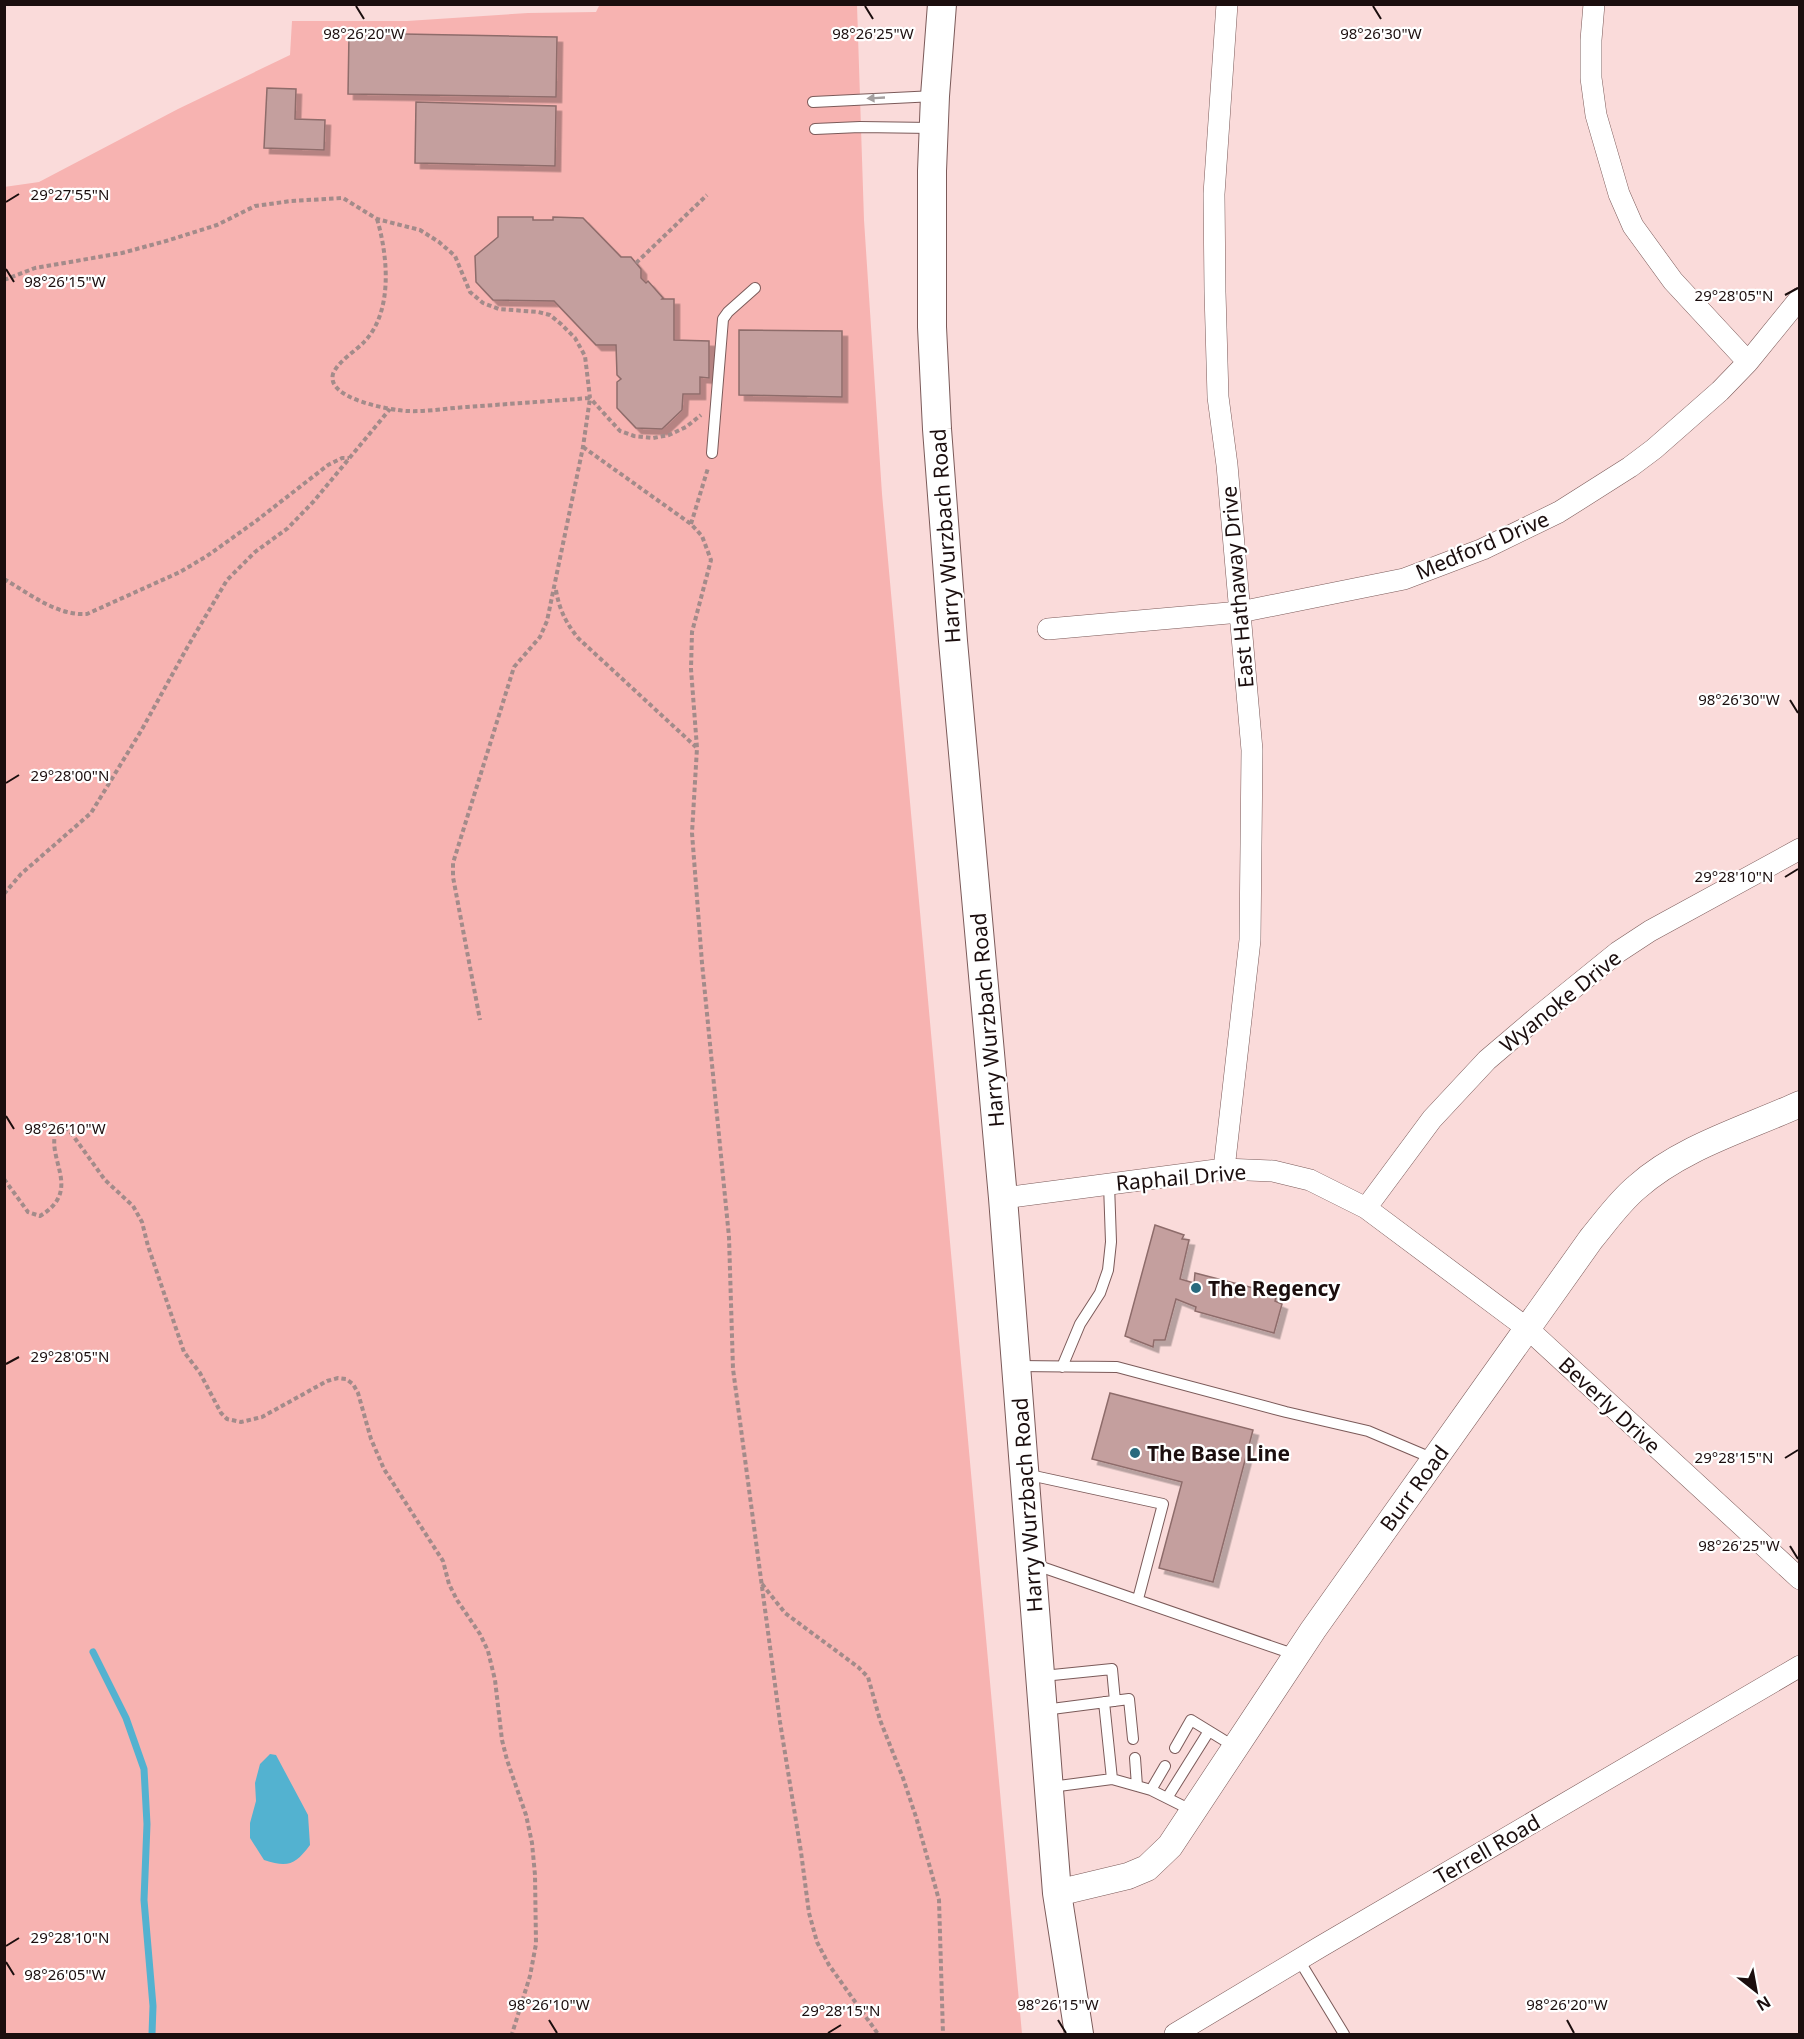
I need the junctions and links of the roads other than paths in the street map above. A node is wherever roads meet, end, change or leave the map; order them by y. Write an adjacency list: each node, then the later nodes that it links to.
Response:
1 (942, 4): 4 (main road, Harry Wurzbach Road)
2 (1227, 4): 12 (street, East Hathaway Drive)
3 (1594, 4): 10 (street)
4 (935, 96): 5 (lane, one-way to 5); 6 (main road, Harry Wurzbach Road)
5 (813, 102)
6 (933, 128): 7 (lane); 18 (main road, Harry Wurzbach Road)
7 (815, 129)
8 (755, 288): 11 (lane)
9 (1800, 298): 10 (street, Medford Drive)
10 (1748, 362): 12 (street, Medford Drive)
11 (712, 453)
12 (1239, 612): 13 (street, Medford Drive); 16 (street, East Hathaway Drive)
13 (1048, 629)
14 (1800, 849): 19 (street, Wyanoke Drive)
15 (1800, 1104): 20 (street, Burr Road)
16 (1224, 1169): 17 (street, Raphail Drive); 19 (street, Raphail Drive)
17 (1108, 1184): 18 (street, Raphail Drive); 22 (lane)
18 (1003, 1198): 21 (main road, Harry Wurzbach Road)
19 (1366, 1208): 20 (street, Raphail Drive)
20 (1528, 1329): 23 (street, Burr Road); 26 (street, Beverly Drive)
21 (1016, 1366): 22 (lane); 24 (main road, Harry Wurzbach Road)
22 (1062, 1367): 23 (lane)
23 (1435, 1460): 28 (street, Burr Road)
24 (1025, 1473): 25 (main road, Harry Wurzbach Road); 27 (lane)
25 (1032, 1563): 27 (lane); 30 (main road, Harry Wurzbach Road)
26 (1800, 1579)
27 (1138, 1599): 28 (lane)
28 (1296, 1656): 35 (street, Burr Road)
29 (1800, 1666): 46 (street, Terrell Road)
30 (1040, 1676): 31 (lane); 32 (main road, Harry Wurzbach Road)
31 (1110, 1702): 32 (lane); 34 (lane); 39 (lane)
32 (1043, 1710): 41 (main road, Harry Wurzbach Road)
33 (1209, 1731): 35 (lane); 36 (lane); 43 (lane)
34 (1133, 1739)
35 (1236, 1747): 44 (street, Burr Road)
36 (1175, 1748)
37 (1135, 1758): 40 (lane)
38 (1165, 1766): 42 (lane)
39 (1112, 1779): 40 (lane); 41 (lane)
40 (1137, 1786): 42 (lane)
41 (1049, 1788): 45 (main road, Harry Wurzbach Road)
42 (1151, 1790): 43 (lane)
43 (1167, 1798): 44 (lane)
44 (1193, 1812): 45 (street, Burr Road)
45 (1057, 1893): 48 (main road, Harry Wurzbach Road)
46 (1299, 1960): 47 (street, Terrell Road); 49 (lane)
47 (1188, 2031)
48 (1079, 2034)
49 (1344, 2034)

